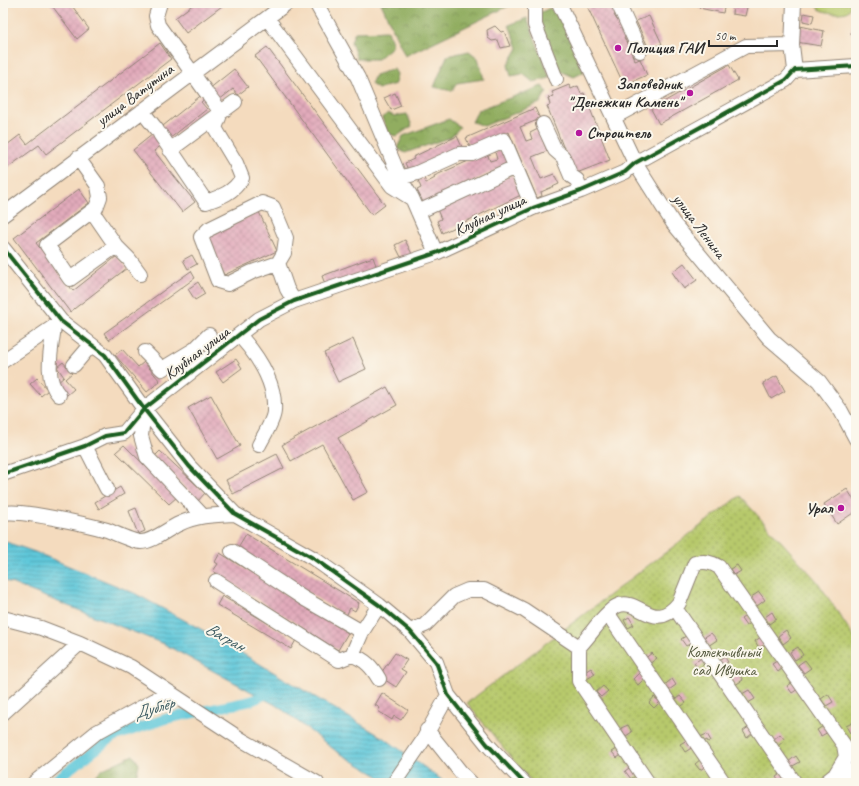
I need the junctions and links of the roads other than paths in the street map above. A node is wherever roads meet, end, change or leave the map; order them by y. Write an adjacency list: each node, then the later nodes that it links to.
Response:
1 (160, 3): 13 (street)
2 (287, 3): 8 (street, улица Ватутина)
3 (316, 3): 24 (street)
4 (535, 3): 14 (street)
5 (559, 3): 18 (street, улица Ленина)
6 (618, 3): 10 (street)
7 (794, 3): 9 (street)
8 (267, 18): 13 (street, улица Ватутина); 26 (street)
9 (792, 45): 12 (street); 18 (street)
10 (640, 51)
11 (856, 66): 12 (street)
12 (795, 70): 22 (street, Клубная улица)
13 (192, 73): 16 (street, улица Ватутина); 17 (street)
14 (556, 79)
15 (235, 102): 17 (street)
16 (142, 110): 20 (street); 21 (street, улица Ватутина)
17 (221, 112): 20 (street); 20 (street)
18 (614, 117): 22 (street, улица Ленина)
19 (543, 124): 25 (street)
20 (170, 150)
21 (78, 158): 28 (street); 30 (street, улица Ватутина)
22 (635, 163): 25 (street, Клубная улица); 48 (street, улица Ленина)
23 (515, 167): 24 (street); 27 (street); 29 (street)
24 (400, 178): 26 (street)
25 (581, 190): 27 (street, Клубная улица)
26 (412, 198): 29 (street)
27 (533, 208): 33 (street, Клубная улица)
28 (92, 211): 31 (street); 31 (street)
29 (418, 212): 33 (street)
30 (3, 215)
31 (116, 246): 35 (street)
32 (3, 248): 37 (street)
33 (436, 253): 36 (street, Клубная улица)
34 (278, 263): 34 (street); 36 (street)
35 (140, 274)
36 (294, 301): 39 (street, Клубная улица)
37 (57, 324): 40 (street); 44 (street); 46 (street)
38 (209, 335): 41 (street)
39 (240, 336): 43 (street, Клубная улица); 50 (street)
40 (91, 345): 45 (street); 47 (street)
41 (195, 349): 42 (street); 43 (street)
42 (145, 352)
43 (208, 359): 47 (street, Клубная улица)
44 (3, 361)
45 (74, 366)
46 (59, 395)
47 (144, 409): 49 (street, Клубная улица); 54 (street); 55 (street)
48 (856, 439)
49 (85, 446): 51 (street, Клубная улица); 52 (street)
50 (259, 446)
51 (3, 474)
52 (107, 489)
53 (3, 514): 55 (street)
54 (236, 514): 55 (street); 58 (street)
55 (203, 516)
56 (232, 551): 63 (street)
57 (216, 582): 66 (street)
58 (379, 606): 62 (street); 63 (street)
59 (675, 608): 60 (street); 73 (street); 81 (street)
60 (608, 614): 65 (street); 80 (street)
61 (3, 618): 64 (street)
62 (410, 631): 65 (street); 69 (street)
63 (362, 632): 66 (street)
64 (80, 643): 68 (street); 70 (street)
65 (579, 647): 79 (street)
66 (352, 655): 67 (street)
67 (378, 680)
68 (165, 691): 74 (street); 75 (street)
69 (448, 695): 71 (street); 78 (street)
70 (3, 713)
71 (425, 736): 76 (street); 77 (street)
72 (856, 770): 73 (street)
73 (830, 779)
74 (34, 783)
75 (317, 783)
76 (394, 783)
77 (472, 783)
78 (524, 783)
79 (648, 783)
80 (724, 783)
81 (795, 783)

